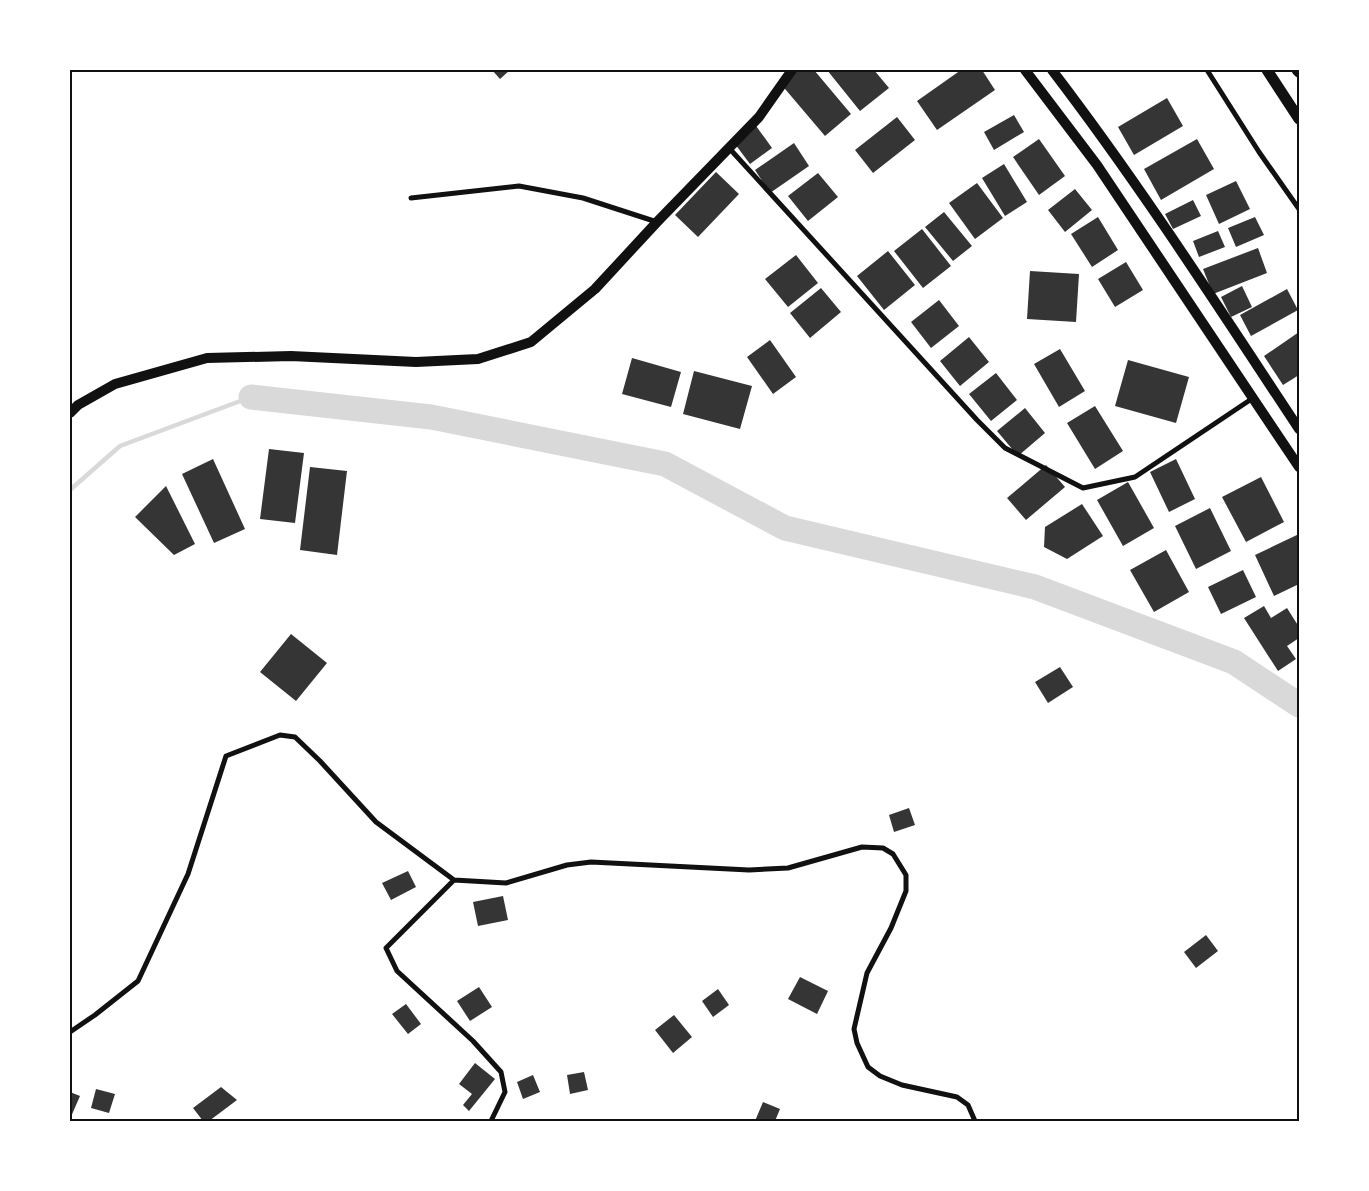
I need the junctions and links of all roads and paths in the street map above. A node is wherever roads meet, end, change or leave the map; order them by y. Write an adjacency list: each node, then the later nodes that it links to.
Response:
1 (792, 70): 7 (main road)
2 (1025, 70): 11 (main road)
3 (1052, 70): 13 (main road)
4 (1207, 70): 9 (street)
5 (1267, 70): 6 (highway)
6 (1299, 119)
7 (729, 147): 10 (main road); 11 (street)
8 (411, 198): 10 (street)
9 (1299, 209)
10 (657, 222): 12 (main road)
11 (1253, 398): 14 (main road)
12 (70, 413)
13 (1299, 429)
14 (1299, 467)
15 (454, 880): 16 (street); 17 (street); 18 (street)
16 (70, 1032)
17 (491, 1121)
18 (975, 1121)

